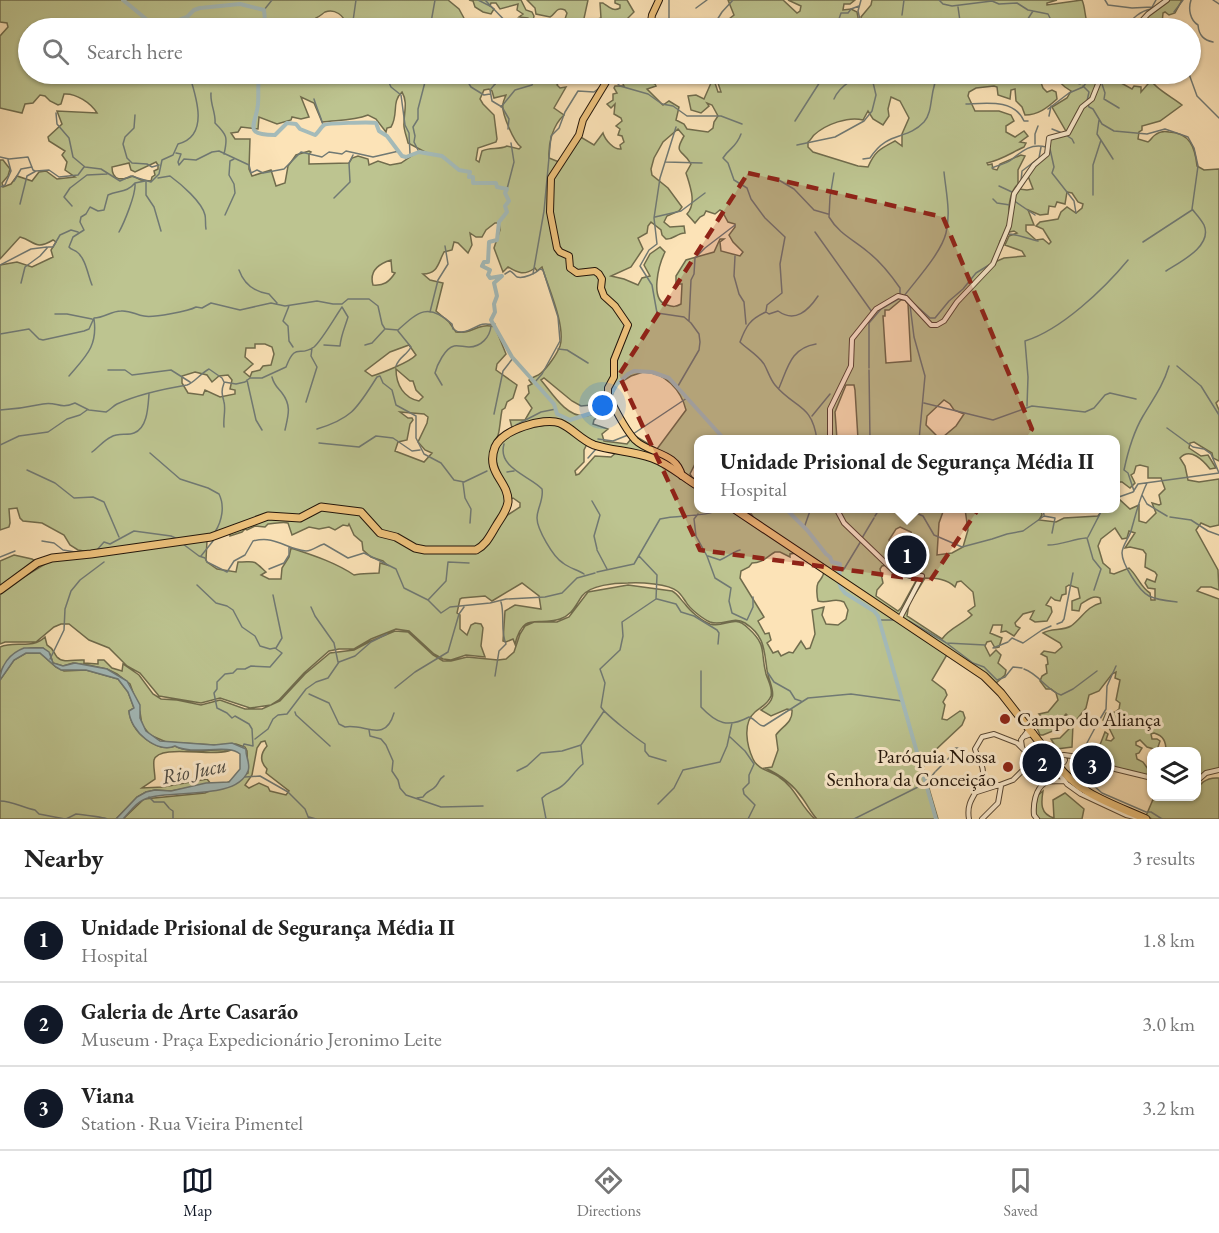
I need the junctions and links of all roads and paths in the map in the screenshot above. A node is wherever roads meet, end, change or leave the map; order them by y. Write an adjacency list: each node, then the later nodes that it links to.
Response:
1 (658, 0): 3 (main road)
2 (1167, 0): 4 (street)
3 (652, 18)
4 (1145, 18)
5 (605, 84): 8 (main road)
6 (1098, 84): 7 (street)
7 (830, 435)
8 (682, 476): 9 (highway); 12 (highway)
9 (694, 483)
10 (741, 513): 13 (highway)
11 (839, 513): 13 (street)
12 (0, 590)
13 (899, 619): 14 (highway)
14 (952, 654): 15 (highway); 15 (highway)
15 (966, 667): 16 (highway)
16 (1028, 733): 17 (street); 18 (street); 19 (highway)
17 (1012, 741): 18 (street); 26 (street)
18 (1022, 748): 19 (street)
19 (1041, 757): 20 (highway, bridge); 20 (street); 25 (street)
20 (1062, 760): 22 (street); 24 (street); 27 (highway)
21 (1219, 770): 23 (street)
22 (1147, 777)
23 (1201, 778)
24 (1065, 781): 27 (street); 30 (street)
25 (1000, 785): 26 (street); 29 (street)
26 (980, 791): 28 (street)
27 (1126, 812): 31 (highway)
28 (969, 819)
29 (982, 819)
30 (1037, 819)
31 (1145, 819)

